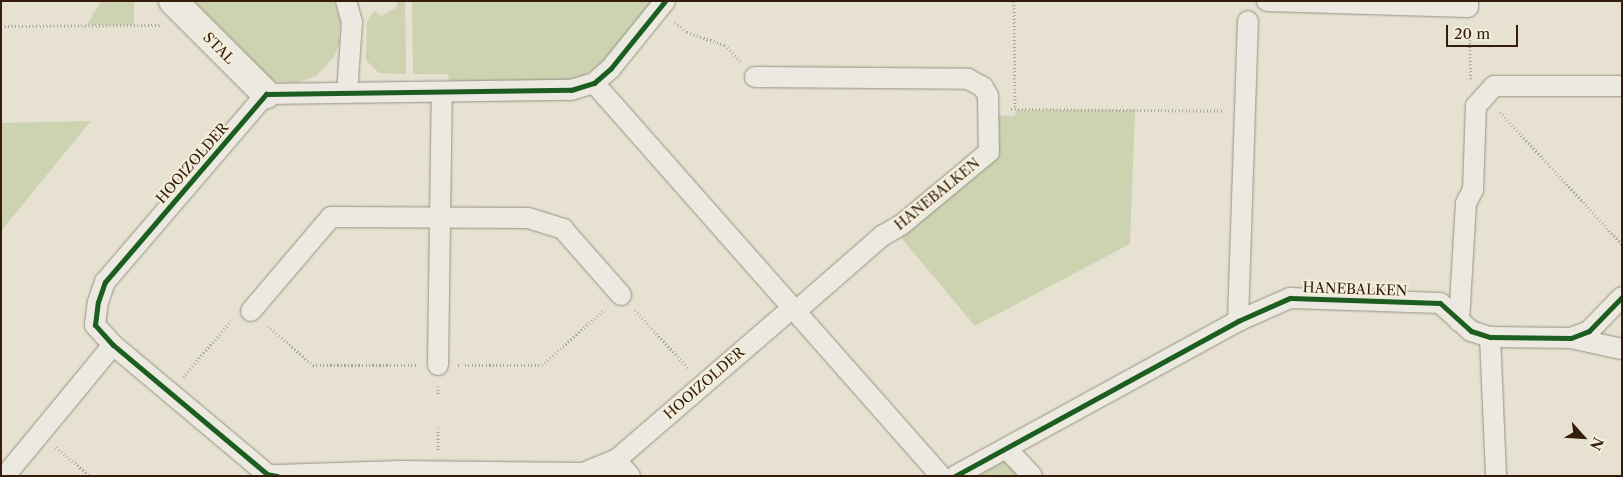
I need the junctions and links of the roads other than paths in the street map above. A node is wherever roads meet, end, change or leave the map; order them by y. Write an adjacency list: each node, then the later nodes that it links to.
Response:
1 (173, 1): 12 (street, STAL)
2 (346, 1): 10 (street)
3 (1267, 1): 4 (street)
4 (1468, 4)
5 (662, 5): 8 (street)
6 (1248, 21): 18 (street)
7 (755, 77): 16 (street, HANEBALKEN)
8 (594, 83): 11 (street); 16 (street)
9 (1622, 86): 19 (street)
10 (347, 93): 11 (street); 12 (street)
11 (442, 93): 13 (street)
12 (266, 94): 22 (street, HOOIZOLDER)
13 (439, 218): 14 (street); 17 (street); 24 (street)
14 (621, 295)
15 (1622, 297): 21 (street, HANEBALKEN)
16 (794, 309): 26 (street, HOOIZOLDER); 30 (street)
17 (251, 311)
18 (1238, 321): 19 (street, HANEBALKEN); 25 (street, HANEBALKEN)
19 (1459, 321): 20 (street, HANEBALKEN)
20 (1490, 337): 21 (street, HANEBALKEN); 33 (street)
21 (1571, 338): 23 (street, HANEBALKEN)
22 (113, 345): 27 (street, HOOIZOLDER); 28 (street)
23 (1622, 350)
24 (438, 365)
25 (1006, 448): 31 (street, HANEBALKEN); 32 (street)
26 (616, 468): 27 (street, HOOIZOLDER); 29 (street)
27 (277, 475)
28 (5, 476)
29 (630, 476)
30 (941, 476)
31 (955, 476)
32 (1032, 476)
33 (1496, 476)

